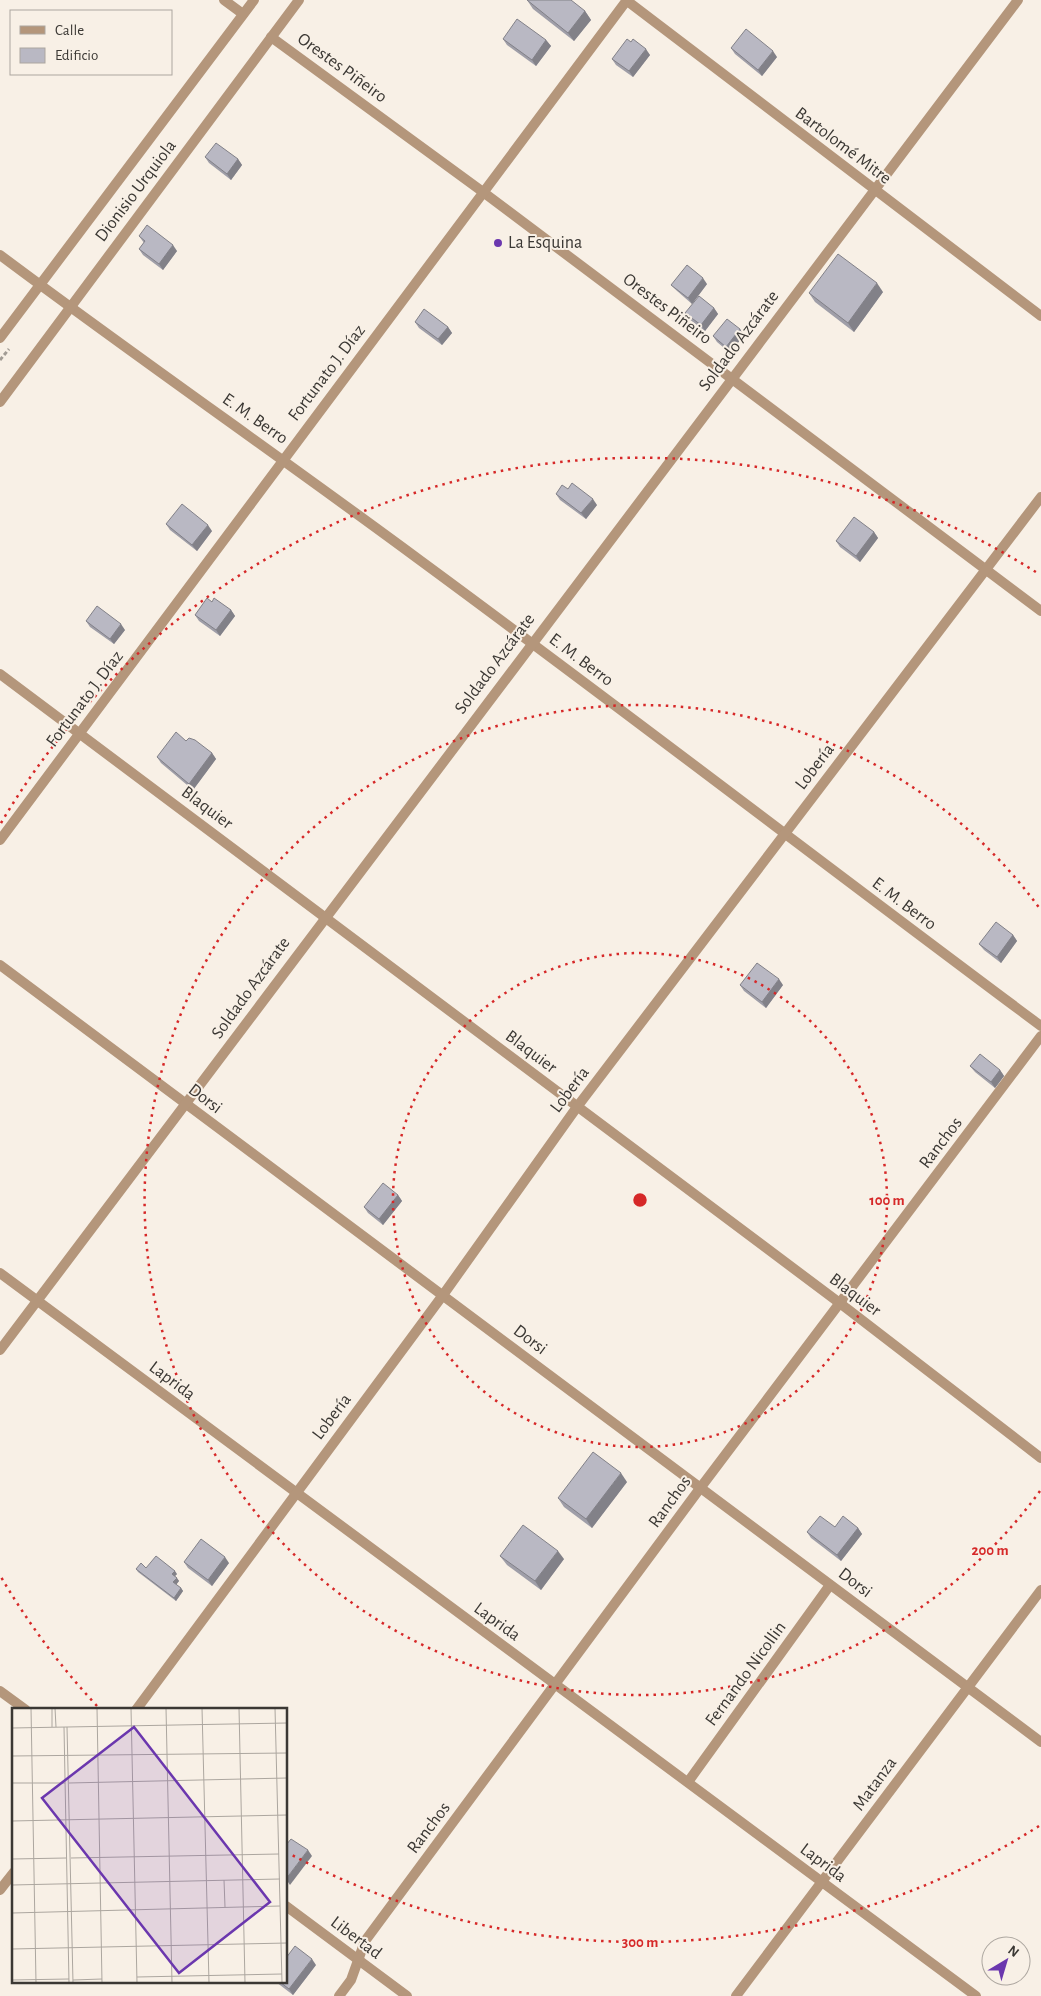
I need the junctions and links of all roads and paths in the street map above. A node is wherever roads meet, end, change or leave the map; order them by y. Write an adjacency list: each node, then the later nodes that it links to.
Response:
1 (224, 0): 6 (street)
2 (254, 0): 6 (street, Dionisio Urquiola)
3 (299, 0): 7 (street, Dionisio Urquiola)
4 (626, 0): 8 (street, Bartolomé Mitre); 9 (street, Fortunato J. Díaz)
5 (1018, 0): 8 (street, Soldado Azcárate)
6 (243, 14): 11 (street, Dionisio Urquiola)
7 (271, 37): 9 (street, Orestes Piñeiro); 12 (street, Dionisio Urquiola)
8 (874, 191): 13 (street, Bartolomé Mitre); 15 (street, Soldado Azcárate)
9 (483, 192): 15 (street, Orestes Piñeiro); 17 (street, Fortunato J. Díaz)
10 (0, 255): 11 (street, E. M. Berro)
11 (40, 284): 12 (street, E. M. Berro); 14 (street, Dionisio Urquiola)
12 (70, 308): 16 (street, Dionisio Urquiola); 17 (street, E. M. Berro)
13 (1041, 316)
14 (0, 338)
15 (731, 378): 19 (street, Orestes Piñeiro); 21 (street, Soldado Azcárate)
16 (0, 402)
17 (283, 458): 21 (street, E. M. Berro); 23 (street, Fortunato J. Díaz)
18 (1041, 497): 19 (street, Lobería)
19 (986, 569): 20 (street, Orestes Piñeiro); 24 (street, Lobería)
20 (1041, 611)
21 (532, 642): 24 (street, E. M. Berro); 26 (street, Soldado Azcárate)
22 (0, 674): 23 (street, Blaquier)
23 (80, 734): 25 (street, Fortunato J. Díaz); 26 (street, Blaquier)
24 (784, 835): 28 (street, E. M. Berro); 31 (street, Lobería)
25 (0, 840)
26 (324, 916): 30 (street, Soldado Azcárate); 31 (street, Blaquier)
27 (0, 965): 30 (street, Dorsi)
28 (1041, 1026)
29 (1041, 1036): 35 (street, Ranchos)
30 (186, 1104): 33 (street, Dorsi); 34 (street, Soldado Azcárate)
31 (577, 1107): 33 (street, Lobería); 35 (street, Blaquier)
32 (0, 1273): 34 (street, Laprida)
33 (443, 1295): 38 (street, Dorsi); 39 (street, Lobería)
34 (37, 1300): 36 (street, Soldado Azcárate); 39 (street, Laprida)
35 (841, 1304): 37 (street, Blaquier); 38 (street, Ranchos)
36 (0, 1350)
37 (1041, 1458)
38 (701, 1487): 40 (street, Dorsi); 42 (street, Ranchos)
39 (296, 1493): 42 (street, Laprida); 46 (street, Lobería)
40 (830, 1585): 43 (street, Dorsi); 48 (street, Fernando Nicollin)
41 (1041, 1590): 43 (street, Matanza)
42 (556, 1685): 48 (street, Laprida); 53 (street, Ranchos)
43 (967, 1686): 47 (street, Dorsi); 50 (street, Matanza)
44 (0, 1691): 45 (street)
45 (23, 1708)
46 (137, 1708)
47 (1041, 1742)
48 (688, 1782): 50 (street, Laprida)
49 (12, 1875): 51 (street)
50 (822, 1883): 56 (street, Matanza); 57 (street, Laprida)
51 (0, 1890)
52 (288, 1908): 53 (street, Libertad)
53 (359, 1961): 54 (street, Ranchos); 55 (street, Libertad)
54 (339, 1996)
55 (408, 1996)
56 (736, 1996)
57 (976, 1996)

